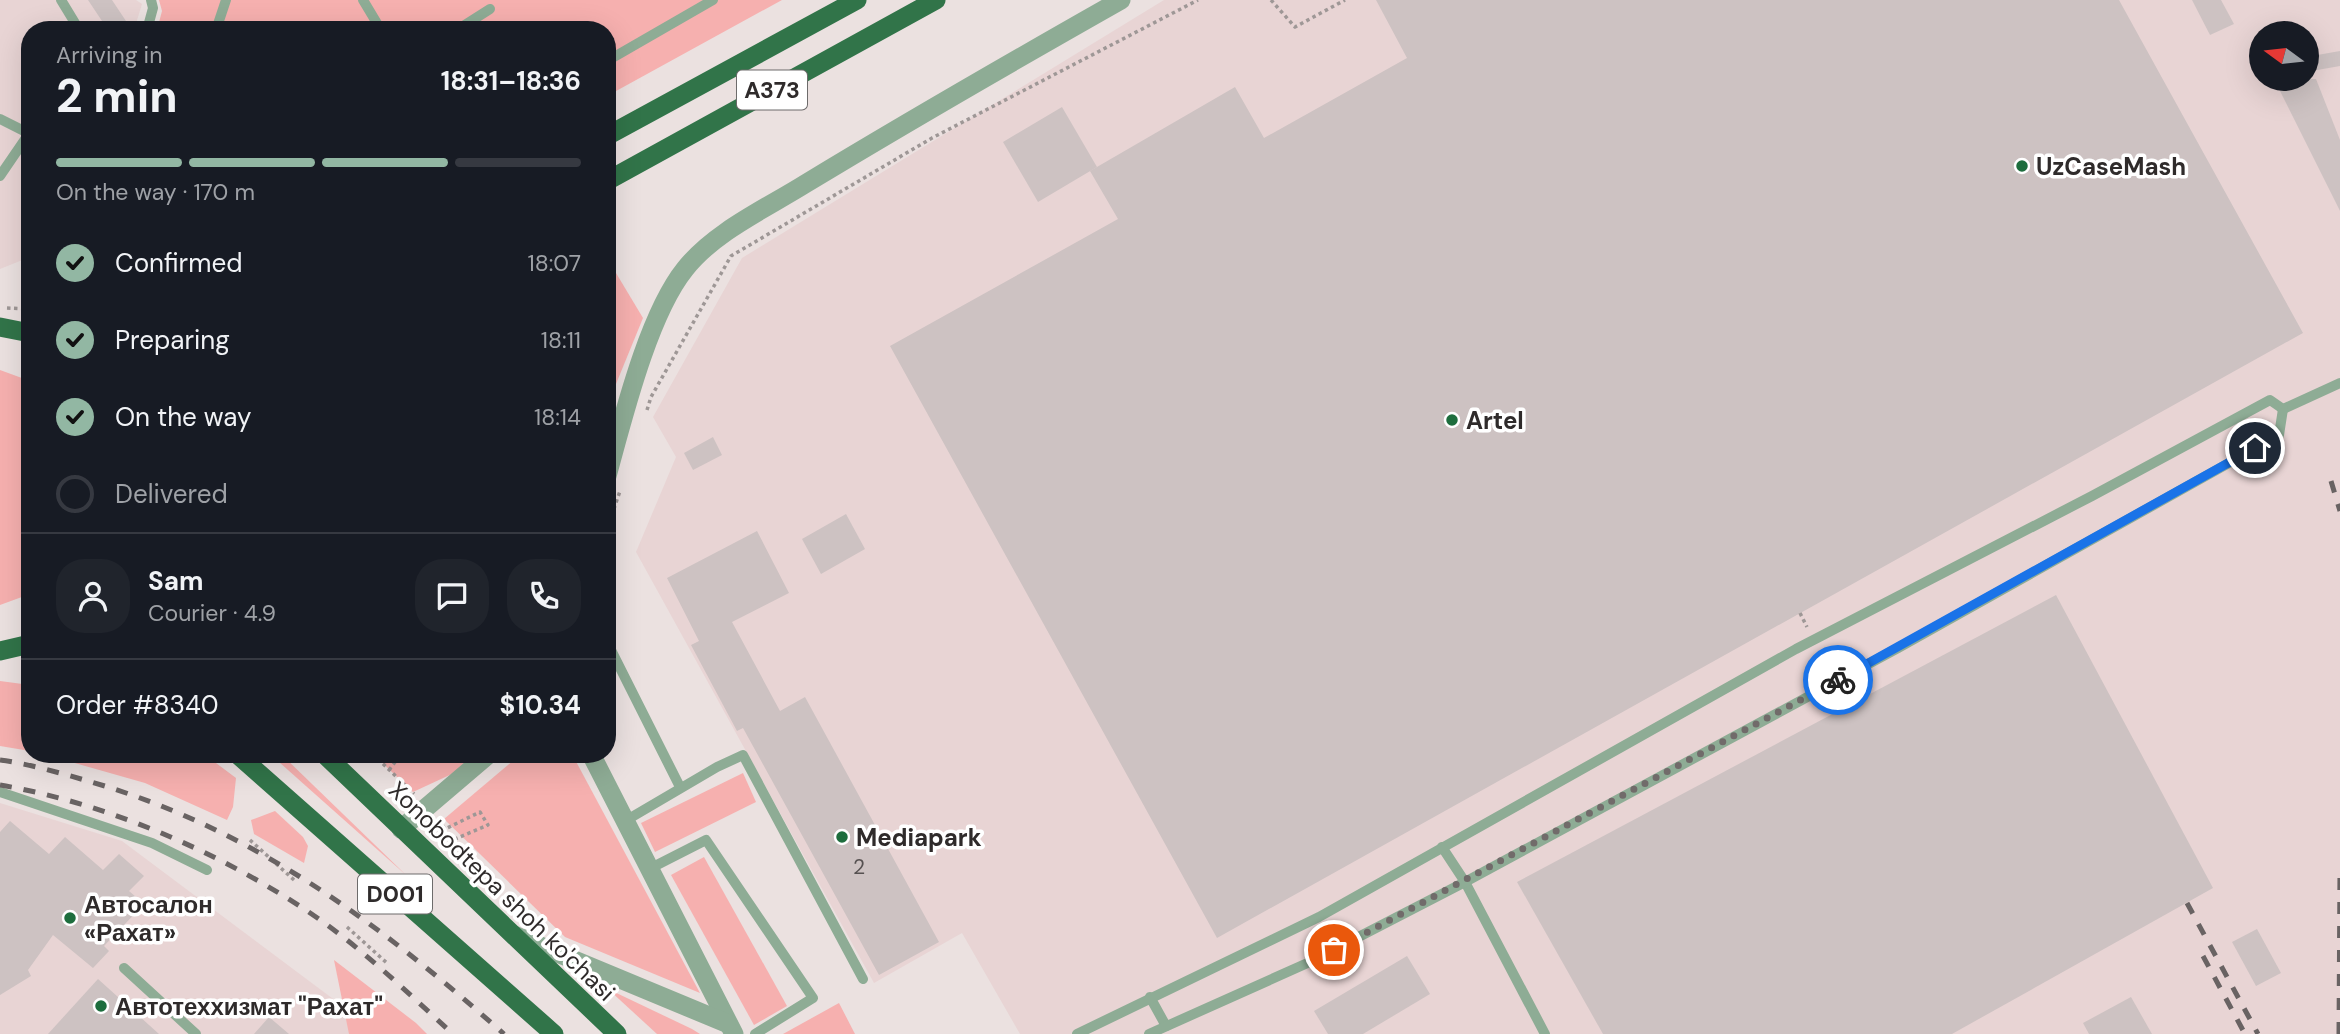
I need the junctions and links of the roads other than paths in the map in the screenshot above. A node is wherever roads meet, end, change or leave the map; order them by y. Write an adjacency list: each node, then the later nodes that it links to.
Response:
1 (61, 0): 10 (lane)
2 (151, 0): 11 (lane)
3 (226, 0): 12 (lane)
4 (363, 0): 13 (lane)
5 (713, 0): 15 (lane)
6 (857, 0): 18 (highway, A373)
7 (936, 0): 21 (highway, A373)
8 (1121, 0): 26 (street)
9 (490, 9): 14 (lane)
10 (74, 21)
11 (149, 21)
12 (219, 21)
13 (376, 21)
14 (471, 21)
15 (616, 56)
16 (0, 120): 17 (lane)
17 (21, 130)
18 (616, 131)
19 (21, 147): 20 (lane)
20 (0, 176)
21 (616, 176)
22 (0, 327): 23 (highway)
23 (21, 331)
24 (2340, 383): 25 (lane)
25 (2283, 409): 39 (lane); 42 (lane)
26 (616, 475)
27 (21, 646): 28 (highway)
28 (0, 652): 29 (highway)
29 (21, 656)
30 (616, 660): 35 (lane)
31 (247, 763): 50 (highway, D001)
32 (333, 763): 38 (highway, Xonobodtepa shoh ko'chasi / D001)
33 (479, 763): 38 (street)
34 (596, 763): 37 (street)
35 (680, 787): 37 (lane); 45 (lane)
36 (0, 792): 41 (lane)
37 (625, 821): 40 (street)
38 (401, 829): 43 (highway, Xonobodtepa shoh ko'chasi / D001)
39 (1442, 847): 42 (lane); 46 (lane)
40 (649, 869): 48 (street); 52 (lane)
41 (207, 870)
42 (1465, 882): 47 (lane); 55 (lane)
43 (513, 935): 48 (street); 51 (highway, Xonobodtepa shoh ko'chasi / D001)
44 (124, 968): 49 (lane)
45 (863, 979)
46 (1150, 997): 47 (lane); 53 (lane)
47 (1166, 1026): 54 (lane)
48 (730, 1029)
49 (196, 1034)
50 (554, 1034)
51 (617, 1034)
52 (755, 1034)
53 (1077, 1034)
54 (1149, 1034)
55 (1545, 1034)

